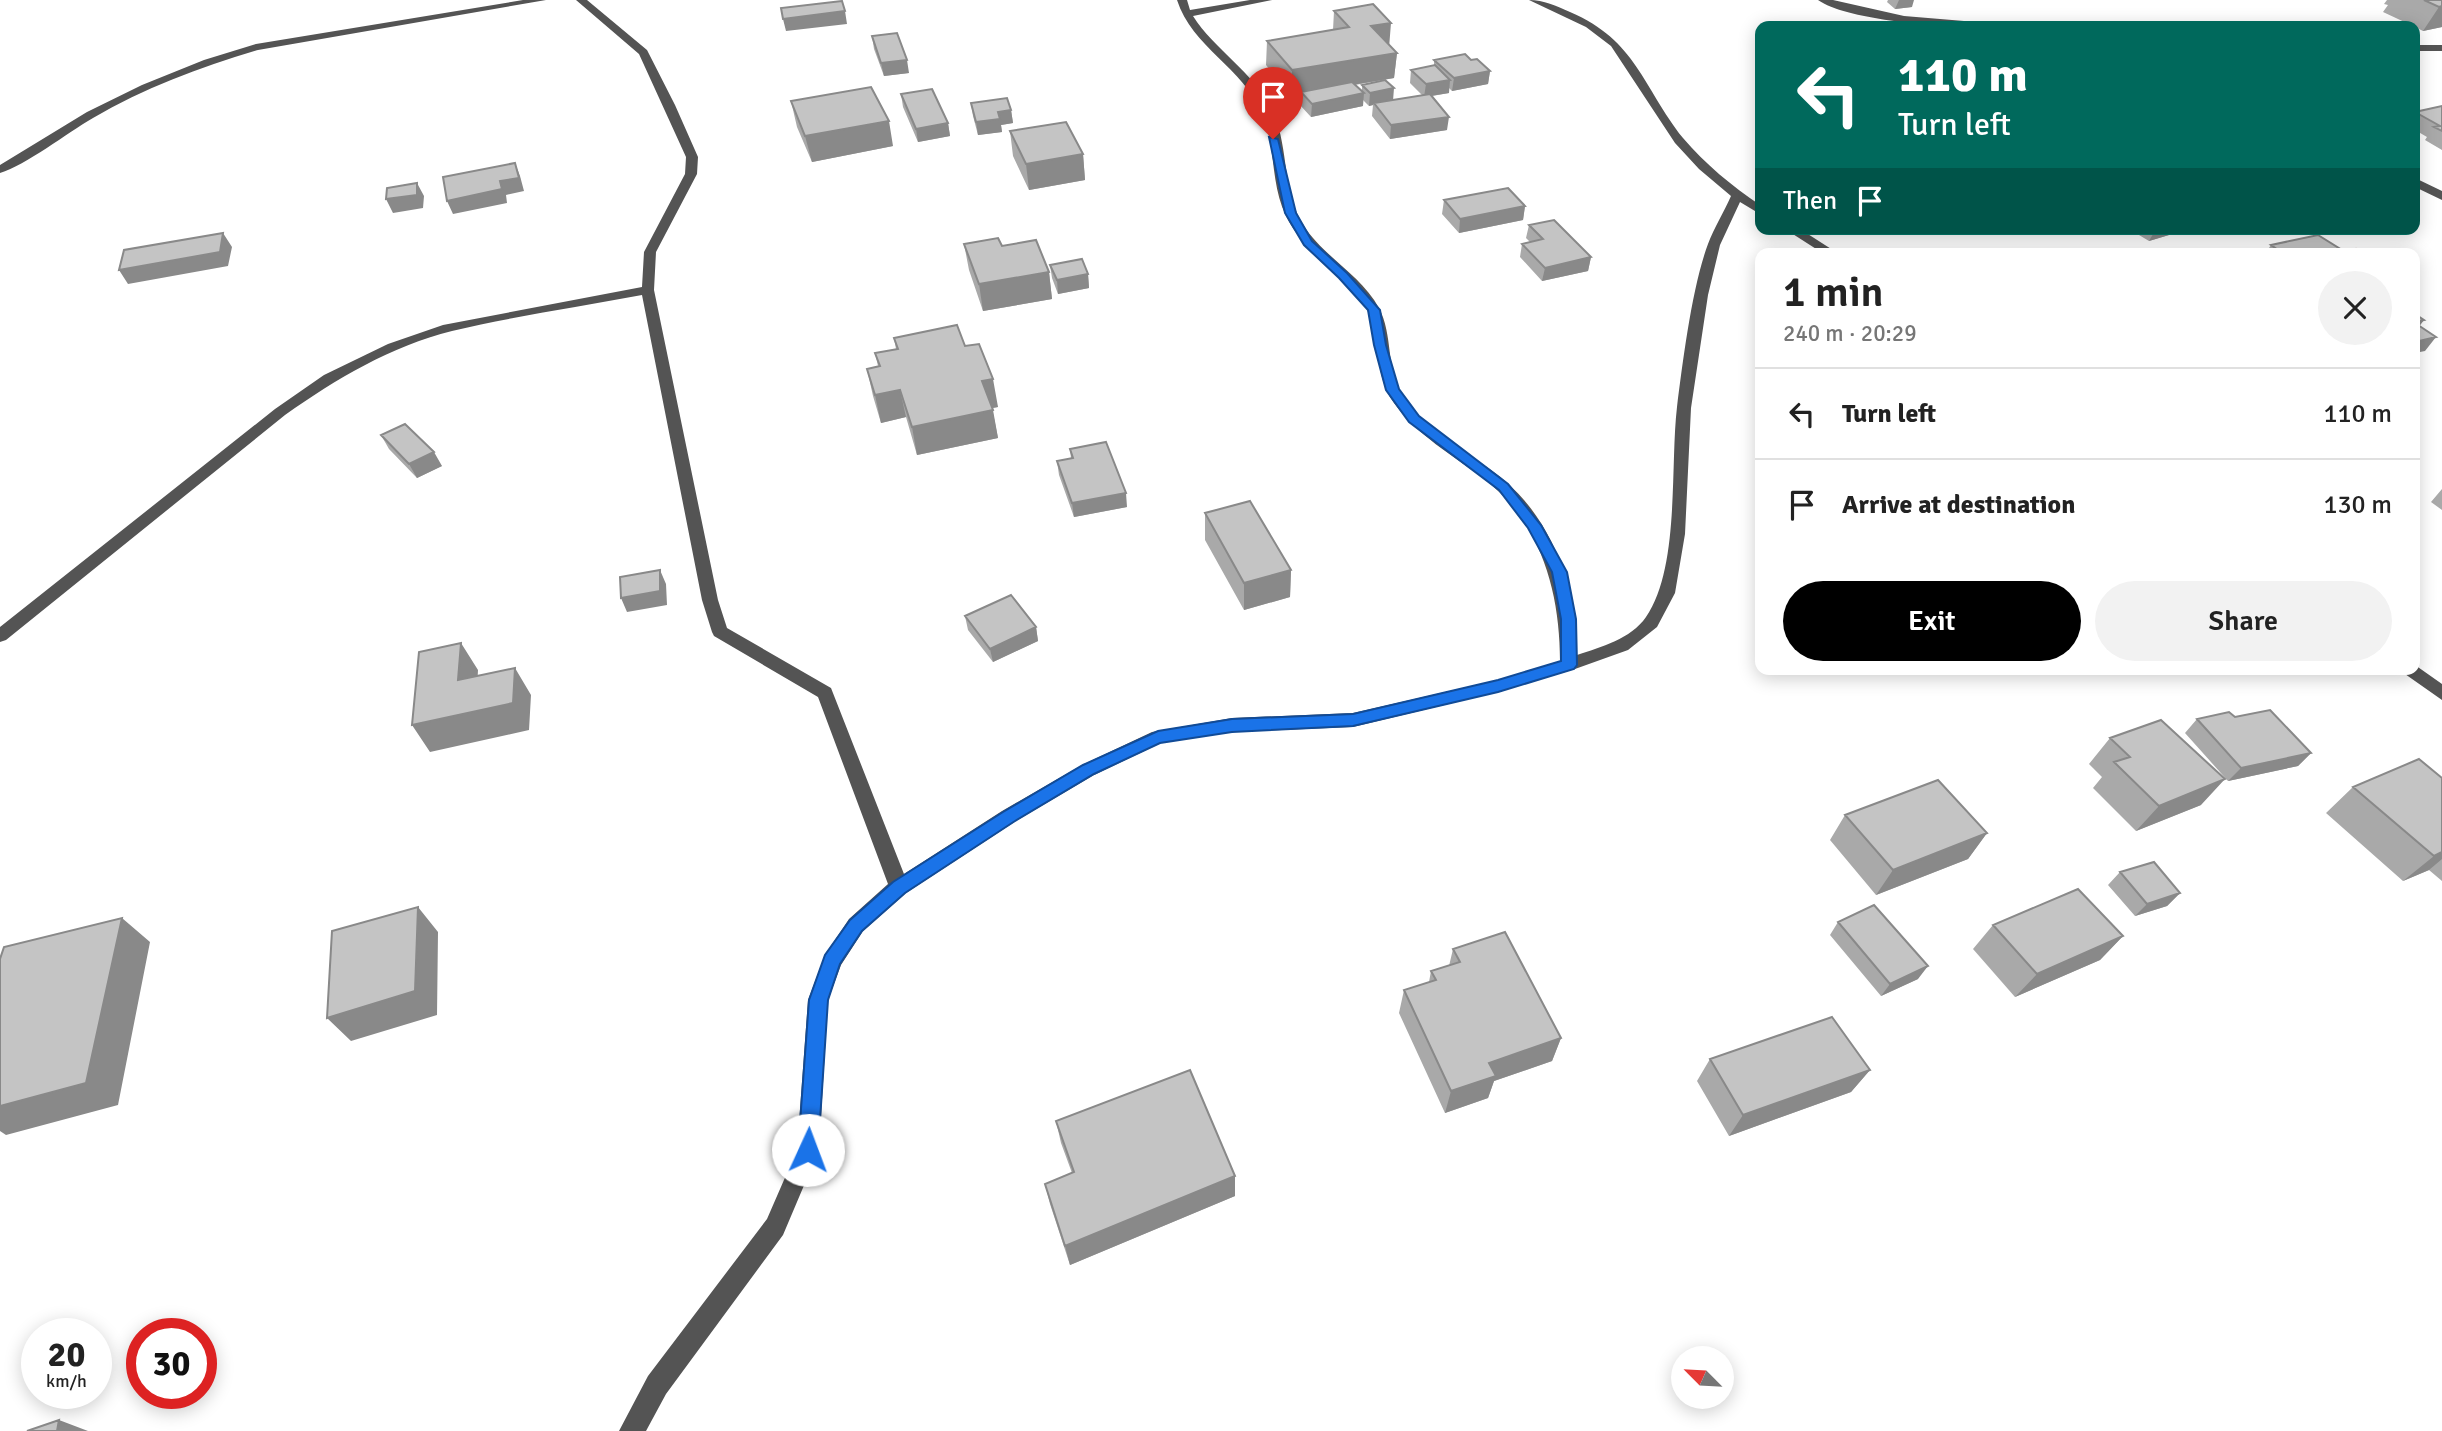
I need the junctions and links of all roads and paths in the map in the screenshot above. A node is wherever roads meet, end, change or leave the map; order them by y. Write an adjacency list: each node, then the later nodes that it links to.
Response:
1 (541, 0): 10 (street)
2 (581, 0): 17 (street)
3 (1267, 0): 6 (street)
4 (1534, 0): 12 (street)
5 (1822, 0): 7 (street)
6 (1184, 7): 19 (street)
7 (1913, 21)
8 (2420, 47): 9 (street)
9 (2442, 48)
10 (0, 170)
11 (2420, 185): 13 (street)
12 (1737, 196): 14 (street); 19 (street)
13 (2442, 196)
14 (1755, 208)
15 (1801, 235): 16 (street)
16 (1822, 248)
17 (648, 290): 18 (street); 22 (street)
18 (0, 636)
19 (1569, 665): 22 (street)
20 (2418, 675): 21 (street)
21 (2442, 692)
22 (899, 887): 23 (street)
23 (632, 1431)

